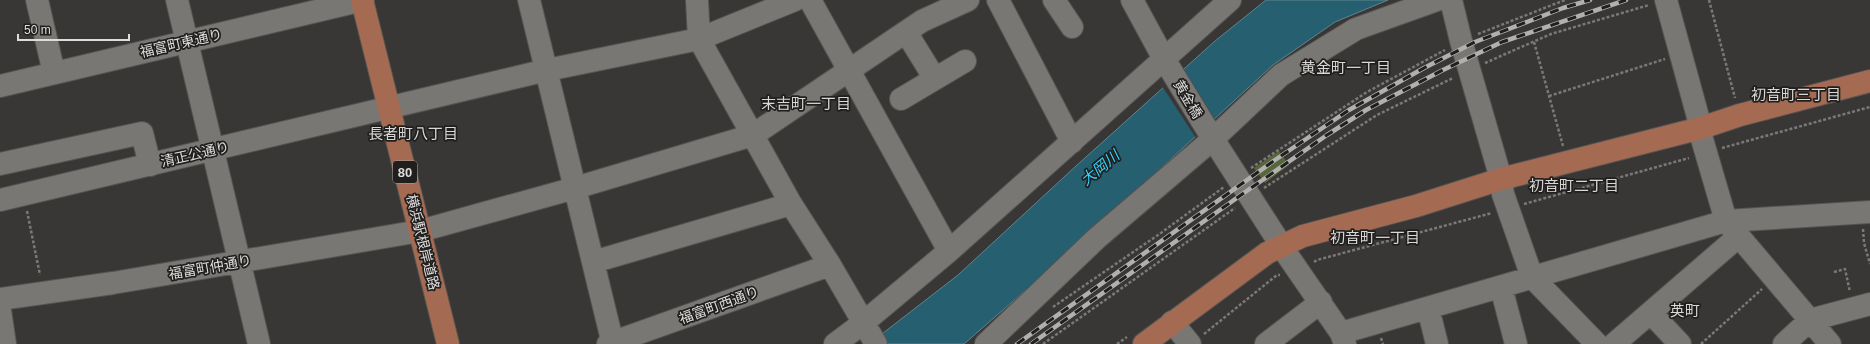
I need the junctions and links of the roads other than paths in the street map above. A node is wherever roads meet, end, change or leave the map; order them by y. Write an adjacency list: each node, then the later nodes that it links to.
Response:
1 (37, 0): 24 (street)
2 (177, 0): 19 (street)
3 (362, 0): 19 (street, 福富町東通り); 30 (main road, 横浜駅根岸道路 / 80)
4 (529, 0): 22 (street)
5 (697, 0): 18 (street)
6 (795, 0): 18 (street, 清正公通り)
7 (810, 0): 23 (street)
8 (968, 0): 17 (street, 福富町仲通り)
9 (998, 0): 34 (street)
10 (1054, 0): 16 (street)
11 (1132, 0): 20 (street, 黄金橋)
12 (1230, 0): 20 (street)
13 (1437, 0): 33 (street)
14 (1451, 0): 38 (street)
15 (1666, 0): 31 (street)
16 (1072, 27)
17 (906, 32): 23 (street, 福富町仲通り); 25 (street)
18 (699, 39): 22 (street, 清正公通り); 32 (street)
19 (187, 42): 24 (street, 福富町東通り); 35 (street)
20 (1164, 59): 33 (street, 黄金橋); 34 (street)
21 (965, 61): 25 (street)
22 (547, 70): 30 (street, 清正公通り); 39 (street)
23 (849, 72): 32 (street, 福富町仲通り); 45 (street)
24 (54, 73): 27 (street, 福富町東通り)
25 (935, 79): 29 (street)
26 (1870, 81): 31 (main road)
27 (0, 86)
28 (1870, 95): 31 (main road)
29 (901, 99)
30 (389, 107): 35 (street, 清正公通り); 44 (main road, 横浜駅根岸道路 / 80)
31 (1701, 134): 38 (main road); 43 (street)
32 (753, 135): 39 (street, 福富町仲通り); 41 (street)
33 (1213, 139): 46 (street, 黄金橋); 68 (street)
34 (1072, 142): 45 (street)
35 (214, 150): 37 (street, 清正公通り); 47 (street)
36 (0, 164): 37 (street)
37 (150, 165): 40 (street, 清正公通り)
38 (1502, 187): 46 (main road); 50 (street)
39 (575, 188): 44 (street, 福富町仲通り); 48 (street)
40 (0, 200)
41 (791, 204): 48 (street); 49 (street)
42 (1866, 212): 43 (street)
43 (1732, 229): 50 (street); 57 (street); 58 (street)
44 (420, 231): 47 (street, 福富町仲通り); 65 (main road, 横浜駅根岸道路 / 80)
45 (949, 251): 59 (street)
46 (1285, 251): 53 (street, 黄金橋); 60 (main road)
47 (239, 262): 52 (street, 福富町仲通り); 64 (street)
48 (594, 262): 62 (street)
49 (830, 265): 59 (street); 62 (street, 福富町西通り)
50 (1532, 278): 51 (street); 73 (street)
51 (1501, 287): 55 (street); 72 (street)
52 (0, 299)
53 (1321, 302): 61 (street, 黄金橋); 70 (street)
54 (1862, 306): 58 (street)
55 (1428, 308): 61 (street); 71 (street)
56 (0, 310): 63 (street)
57 (1652, 313): 74 (street); 75 (street)
58 (1810, 320): 76 (street); 77 (street)
59 (863, 324): 66 (street); 67 (street)
60 (1177, 336): 69 (main road)
61 (1343, 338)
62 (611, 343)
63 (5, 344)
64 (259, 344)
65 (448, 344)
66 (834, 344)
67 (876, 344)
68 (986, 344)
69 (1144, 344)
70 (1266, 344)
71 (1437, 344)
72 (1516, 344)
73 (1597, 344)
74 (1614, 344)
75 (1680, 344)
76 (1784, 344)
77 (1830, 344)

